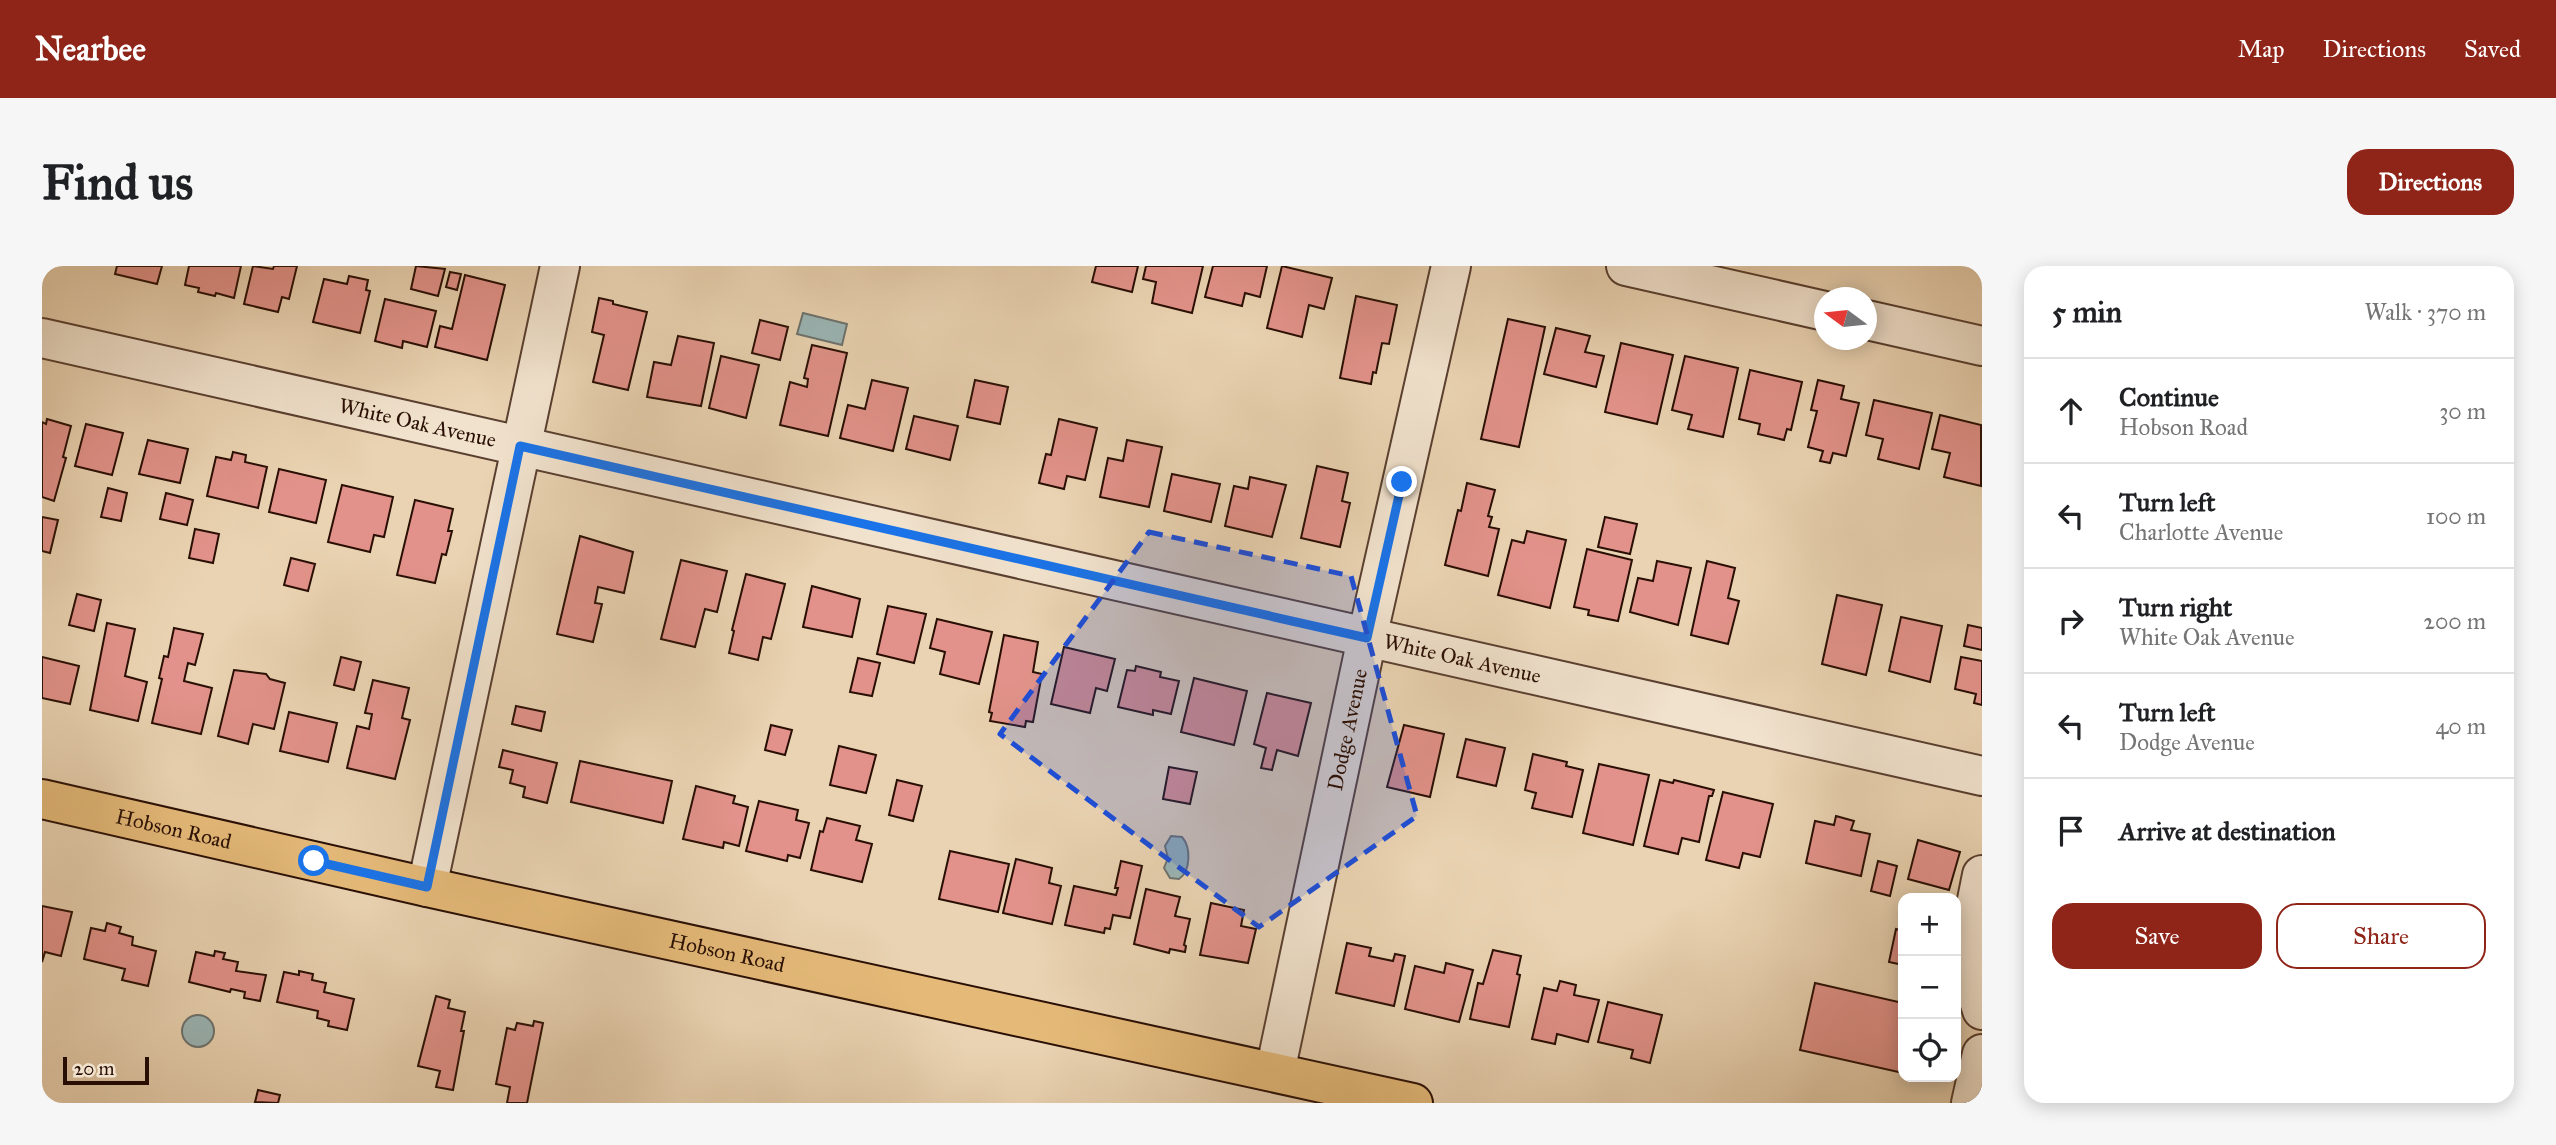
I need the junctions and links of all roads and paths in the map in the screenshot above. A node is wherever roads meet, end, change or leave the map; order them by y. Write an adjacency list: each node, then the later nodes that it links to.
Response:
1 (560, 266): 8 (street)
2 (1451, 266): 9 (street, Dodge Avenue)
3 (1626, 266): 4 (street)
4 (1814, 309)
5 (1877, 322): 7 (street)
6 (42, 338): 8 (street, White Oak Avenue)
7 (1982, 346)
8 (520, 446): 9 (street, White Oak Avenue); 13 (street)
9 (1367, 638): 10 (street, White Oak Avenue); 16 (street, Dodge Avenue)
10 (1982, 776)
11 (42, 799): 13 (main road, Hobson Road)
12 (1982, 875): 14 (street)
13 (427, 887): 16 (main road, Hobson Road)
14 (1982, 1010)
15 (1982, 1054): 18 (street)
16 (1275, 1072): 17 (main road, Hobson Road)
17 (1413, 1103)
18 (1971, 1103)

